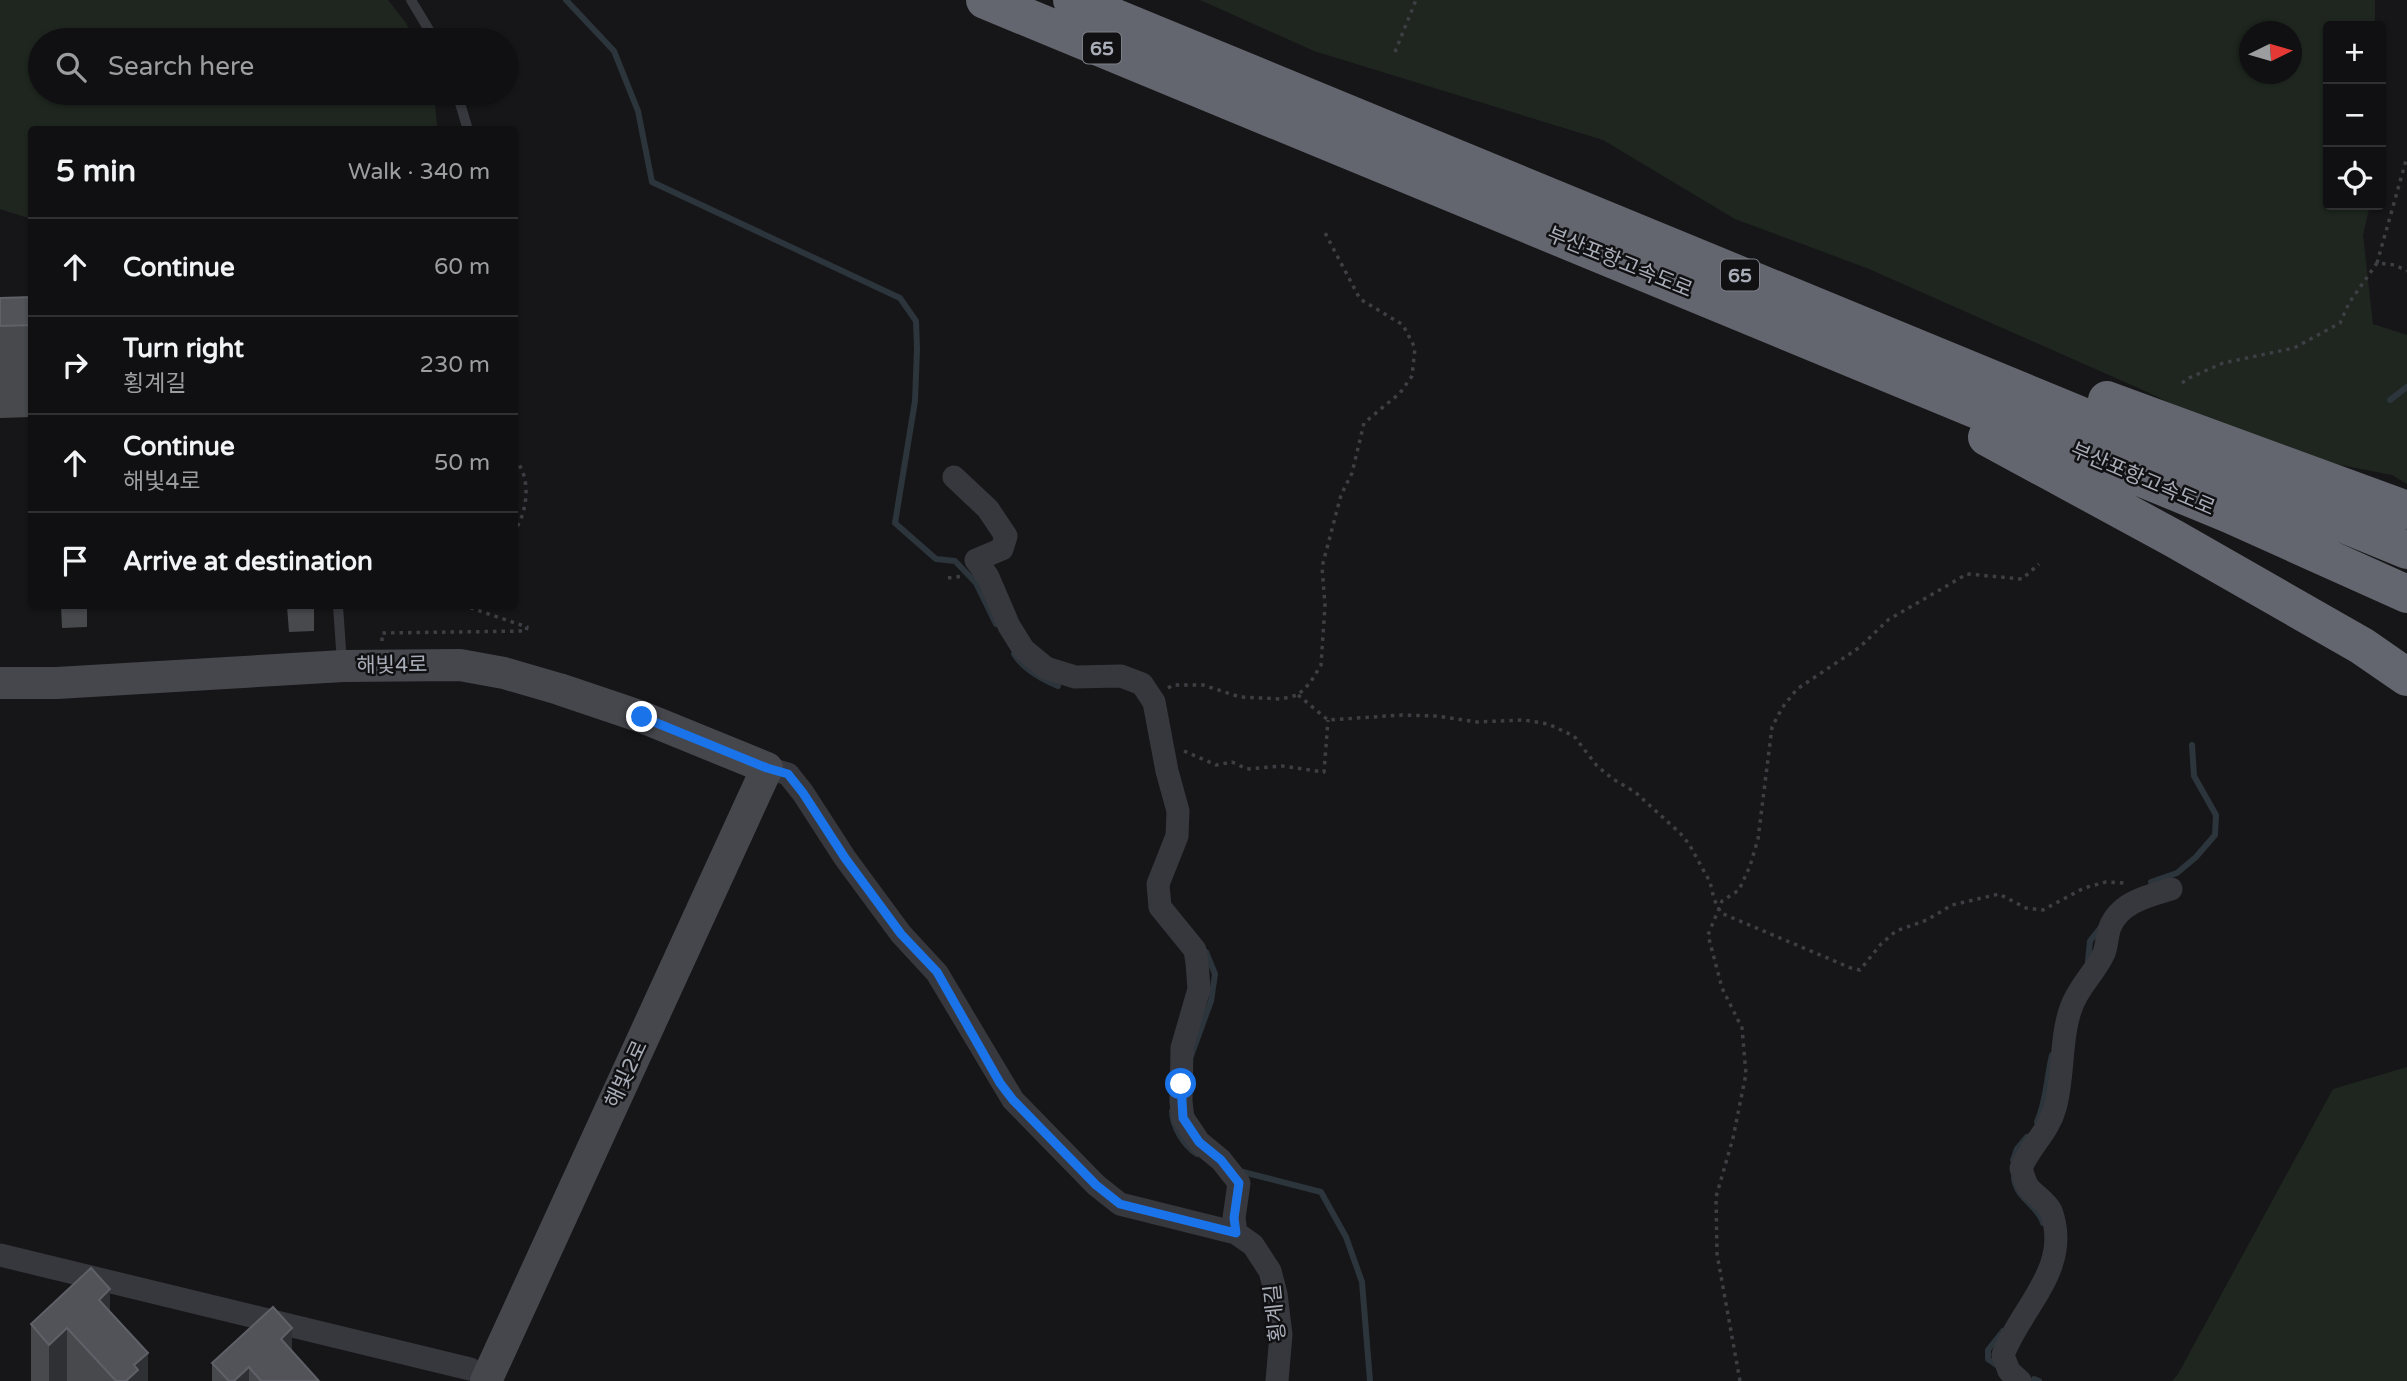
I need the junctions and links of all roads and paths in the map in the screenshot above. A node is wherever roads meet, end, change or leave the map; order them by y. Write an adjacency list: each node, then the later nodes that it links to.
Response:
1 (411, 0): 5 (lane)
2 (985, 0): 13 (highway, 부산포항고속도로 / 65)
3 (1072, 0): 13 (highway, 부산포항고속도로 / 65)
4 (1416, 0): 6 (path)
5 (428, 28)
6 (1395, 52)
7 (461, 105): 8 (lane)
8 (467, 126)
9 (2407, 157): 11 (path)
10 (1323, 229): 31 (path)
11 (2377, 263): 12 (path); 14 (path)
12 (2407, 271)
13 (1813, 323): 17 (highway); 19 (highway, 부산포항고속도로 / 65); 23 (highway, 부산포항고속도로 / 65); 28 (highway)
14 (2182, 383)
15 (518, 462): 18 (path)
16 (954, 477): 30 (street)
17 (2407, 510)
18 (518, 524)
19 (2407, 550)
20 (2039, 564): 36 (path)
21 (962, 577): 22 (path)
22 (948, 578)
23 (2407, 594)
24 (338, 609): 27 (lane)
25 (474, 609): 26 (path)
26 (382, 664): 27 (street, 해빛4로); 34 (street, 해빛4로)
27 (343, 666): 29 (street, 해빛4로)
28 (2407, 677)
29 (0, 683)
30 (1150, 695): 31 (path); 33 (street)
31 (1298, 695): 32 (path)
32 (1328, 720): 33 (path); 36 (path)
33 (1165, 755): 37 (street)
34 (767, 768): 37 (street, 횡계길); 39 (street, 해빛2로)
35 (2162, 892): 36 (path); 42 (street)
36 (1719, 910): 41 (path)
37 (1236, 1233): 40 (street, 횡계길)
38 (0, 1255): 39 (street)
39 (478, 1375)
40 (1277, 1381)
41 (1740, 1381)
42 (2020, 1381)

